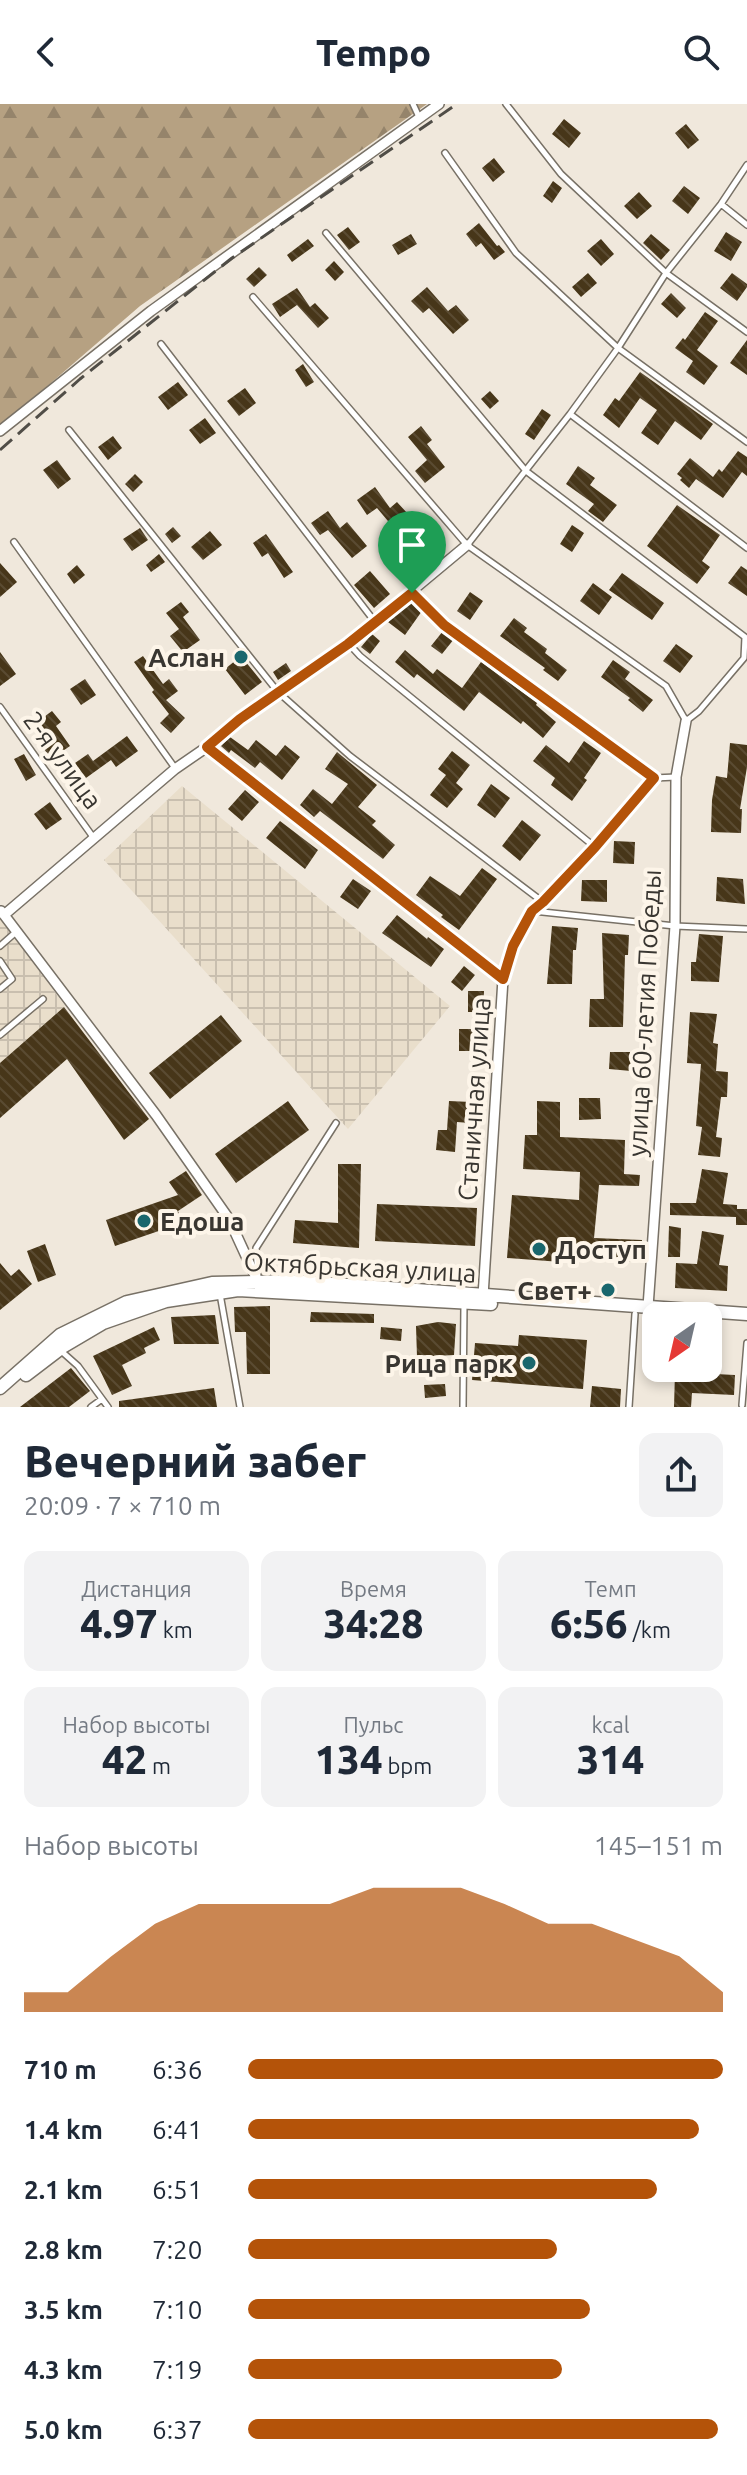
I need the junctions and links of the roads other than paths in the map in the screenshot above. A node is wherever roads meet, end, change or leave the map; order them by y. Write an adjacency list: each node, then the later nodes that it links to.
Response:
1 (413, 104): 4 (lane)
2 (439, 104): 4 (street)
3 (506, 104): 10 (lane)
4 (420, 118): 17 (street)
5 (445, 153): 14 (lane)
6 (747, 165): 7 (lane)
7 (721, 204): 8 (lane); 10 (lane)
8 (747, 225)
9 (326, 233): 19 (lane)
10 (666, 273): 12 (lane); 14 (lane)
11 (253, 297): 21 (lane)
12 (747, 332)
13 (161, 344): 24 (lane)
14 (618, 348): 15 (lane); 18 (lane)
15 (570, 414): 19 (lane); 22 (lane)
16 (69, 430): 26 (lane)
17 (0, 431)
18 (747, 442)
19 (526, 471): 21 (lane); 28 (lane)
20 (14, 542): 30 (lane)
21 (467, 545): 23 (street); 28 (lane)
22 (747, 548)
23 (412, 593): 24 (street); 32 (lane)
24 (375, 623): 25 (street)
25 (348, 644): 26 (street); 34 (lane)
26 (278, 692): 29 (street); 35 (lane)
27 (0, 707): 33 (lane, 2-я улица)
28 (686, 721): 31 (street, улица 60-летия Победы)
29 (207, 747): 30 (street); 43 (lane)
30 (175, 769): 33 (street)
31 (676, 777): 32 (lane); 38 (street, улица 60-летия Победы)
32 (654, 778): 34 (lane)
33 (93, 837): 37 (street)
34 (595, 847): 35 (lane)
35 (543, 902): 36 (lane)
36 (532, 911): 38 (lane); 43 (street, Станичная улица)
37 (2, 913): 40 (street)
38 (675, 926): 39 (lane); 52 (street, улица 60-летия Победы)
39 (747, 929)
40 (16, 932): 41 (lane); 48 (street)
41 (0, 946)
42 (0, 961): 44 (lane)
43 (503, 979): 50 (street, Станичная улица)
44 (0, 989)
45 (43, 999): 46 (lane)
46 (0, 1035)
47 (336, 1123): 48 (lane)
48 (258, 1282): 50 (main road, Октябрьская улица); 62 (main road, Октябрьская улица)
49 (220, 1293): 51 (main road, Октябрьская улица); 61 (main road, Октябрьская улица); 68 (lane)
50 (483, 1296): 53 (main road, Октябрьская улица)
51 (464, 1302): 55 (main road, Октябрьская улица); 69 (lane)
52 (648, 1302)
53 (642, 1307)
54 (722, 1312): 57 (main road, Октябрьская улица)
55 (635, 1314): 56 (main road, Октябрьская улица); 70 (lane)
56 (642, 1314)
57 (747, 1314)
58 (722, 1320): 59 (main road)
59 (747, 1322)
60 (747, 1343): 65 (lane)
61 (59, 1349): 63 (main road, Октябрьская улица); 64 (lane)
62 (0, 1388)
63 (0, 1398)
64 (102, 1399): 66 (lane); 67 (lane)
65 (742, 1405)
66 (91, 1407)
67 (108, 1407)
68 (240, 1407)
69 (463, 1407)
70 (629, 1407)

